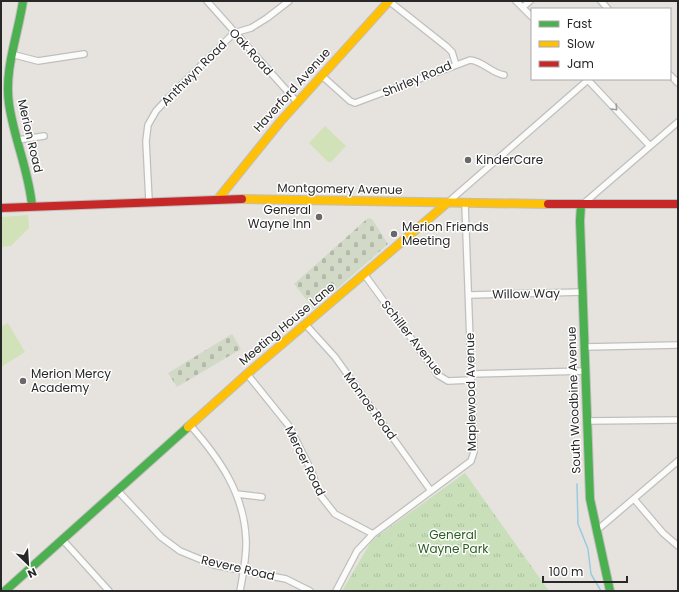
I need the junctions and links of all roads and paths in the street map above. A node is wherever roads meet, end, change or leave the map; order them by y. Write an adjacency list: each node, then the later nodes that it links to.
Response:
1 (23, 1): 10 (street, Merion Road)
2 (207, 1): 9 (street, Oak Road)
3 (289, 1): 9 (street, Anthwyn Road)
4 (389, 1): 12 (street, Shirley Road); 13 (street, Haverford Avenue)
5 (516, 1): 7 (street)
6 (530, 1): 7 (street)
7 (523, 7): 8 (street)
8 (531, 16)
9 (234, 33): 17 (street, Oak Road); 23 (street, Anthwyn Road)
10 (11, 54): 11 (street); 20 (street, Merion Road)
11 (84, 54)
12 (456, 65): 13 (street, Shirley Road); 14 (street)
13 (321, 75): 17 (street, Haverford Avenue)
14 (504, 76)
15 (587, 80): 24 (street, Meeting House Lane)
16 (589, 80): 21 (street, one-way to 21)
17 (297, 102): 22 (street, Haverford Avenue)
18 (678, 122): 21 (street)
19 (44, 136): 20 (street)
20 (18, 140): 28 (street, Merion Road)
21 (650, 146): 27 (street)
22 (218, 199): 23 (street, Montgomery Avenue); 24 (street, Montgomery Avenue)
23 (149, 201): 28 (street, Montgomery Avenue)
24 (446, 204): 25 (street, Montgomery Avenue); 30 (street, Meeting House Lane)
25 (465, 204): 27 (street, Montgomery Avenue); 32 (street, Maplewood Avenue)
26 (678, 204): 27 (street, Montgomery Avenue)
27 (581, 205): 31 (street, South Woodbine Avenue)
28 (32, 206): 29 (street, Montgomery Avenue)
29 (1, 208)
30 (364, 274): 33 (street, Meeting House Lane); 38 (street, Schiller Avenue)
31 (583, 292): 32 (street, Willow Way); 34 (street, South Woodbine Avenue)
32 (469, 295): 38 (street, Maplewood Avenue)
33 (306, 325): 37 (street, Meeting House Lane); 44 (street, Monroe Road)
34 (585, 346): 35 (street); 36 (street, South Woodbine Avenue)
35 (678, 346)
36 (586, 371): 38 (street, Schiller Avenue); 40 (street, South Woodbine Avenue)
37 (247, 374): 41 (street, Meeting House Lane); 49 (street, Mercer Road)
38 (471, 377): 44 (street, Maplewood Avenue)
39 (678, 420): 40 (street)
40 (587, 421): 48 (street, South Woodbine Avenue)
41 (190, 425): 43 (street, Meeting House Lane); 45 (street)
42 (678, 461): 47 (street)
43 (118, 491): 50 (street, Meeting House Lane); 52 (street, Revere Road)
44 (431, 491): 49 (street, Maplewood Avenue)
45 (237, 494): 46 (street); 52 (street)
46 (262, 497)
47 (634, 499): 48 (street); 51 (street)
48 (596, 531): 58 (street, South Woodbine Avenue)
49 (373, 534): 57 (street, Maplewood Avenue)
50 (62, 539): 53 (street, Meeting House Lane); 54 (street)
51 (678, 546)
52 (244, 570): 55 (street); 56 (street, Revere Road)
53 (5, 591)
54 (109, 591)
55 (240, 591)
56 (310, 591)
57 (336, 591)
58 (610, 591)

